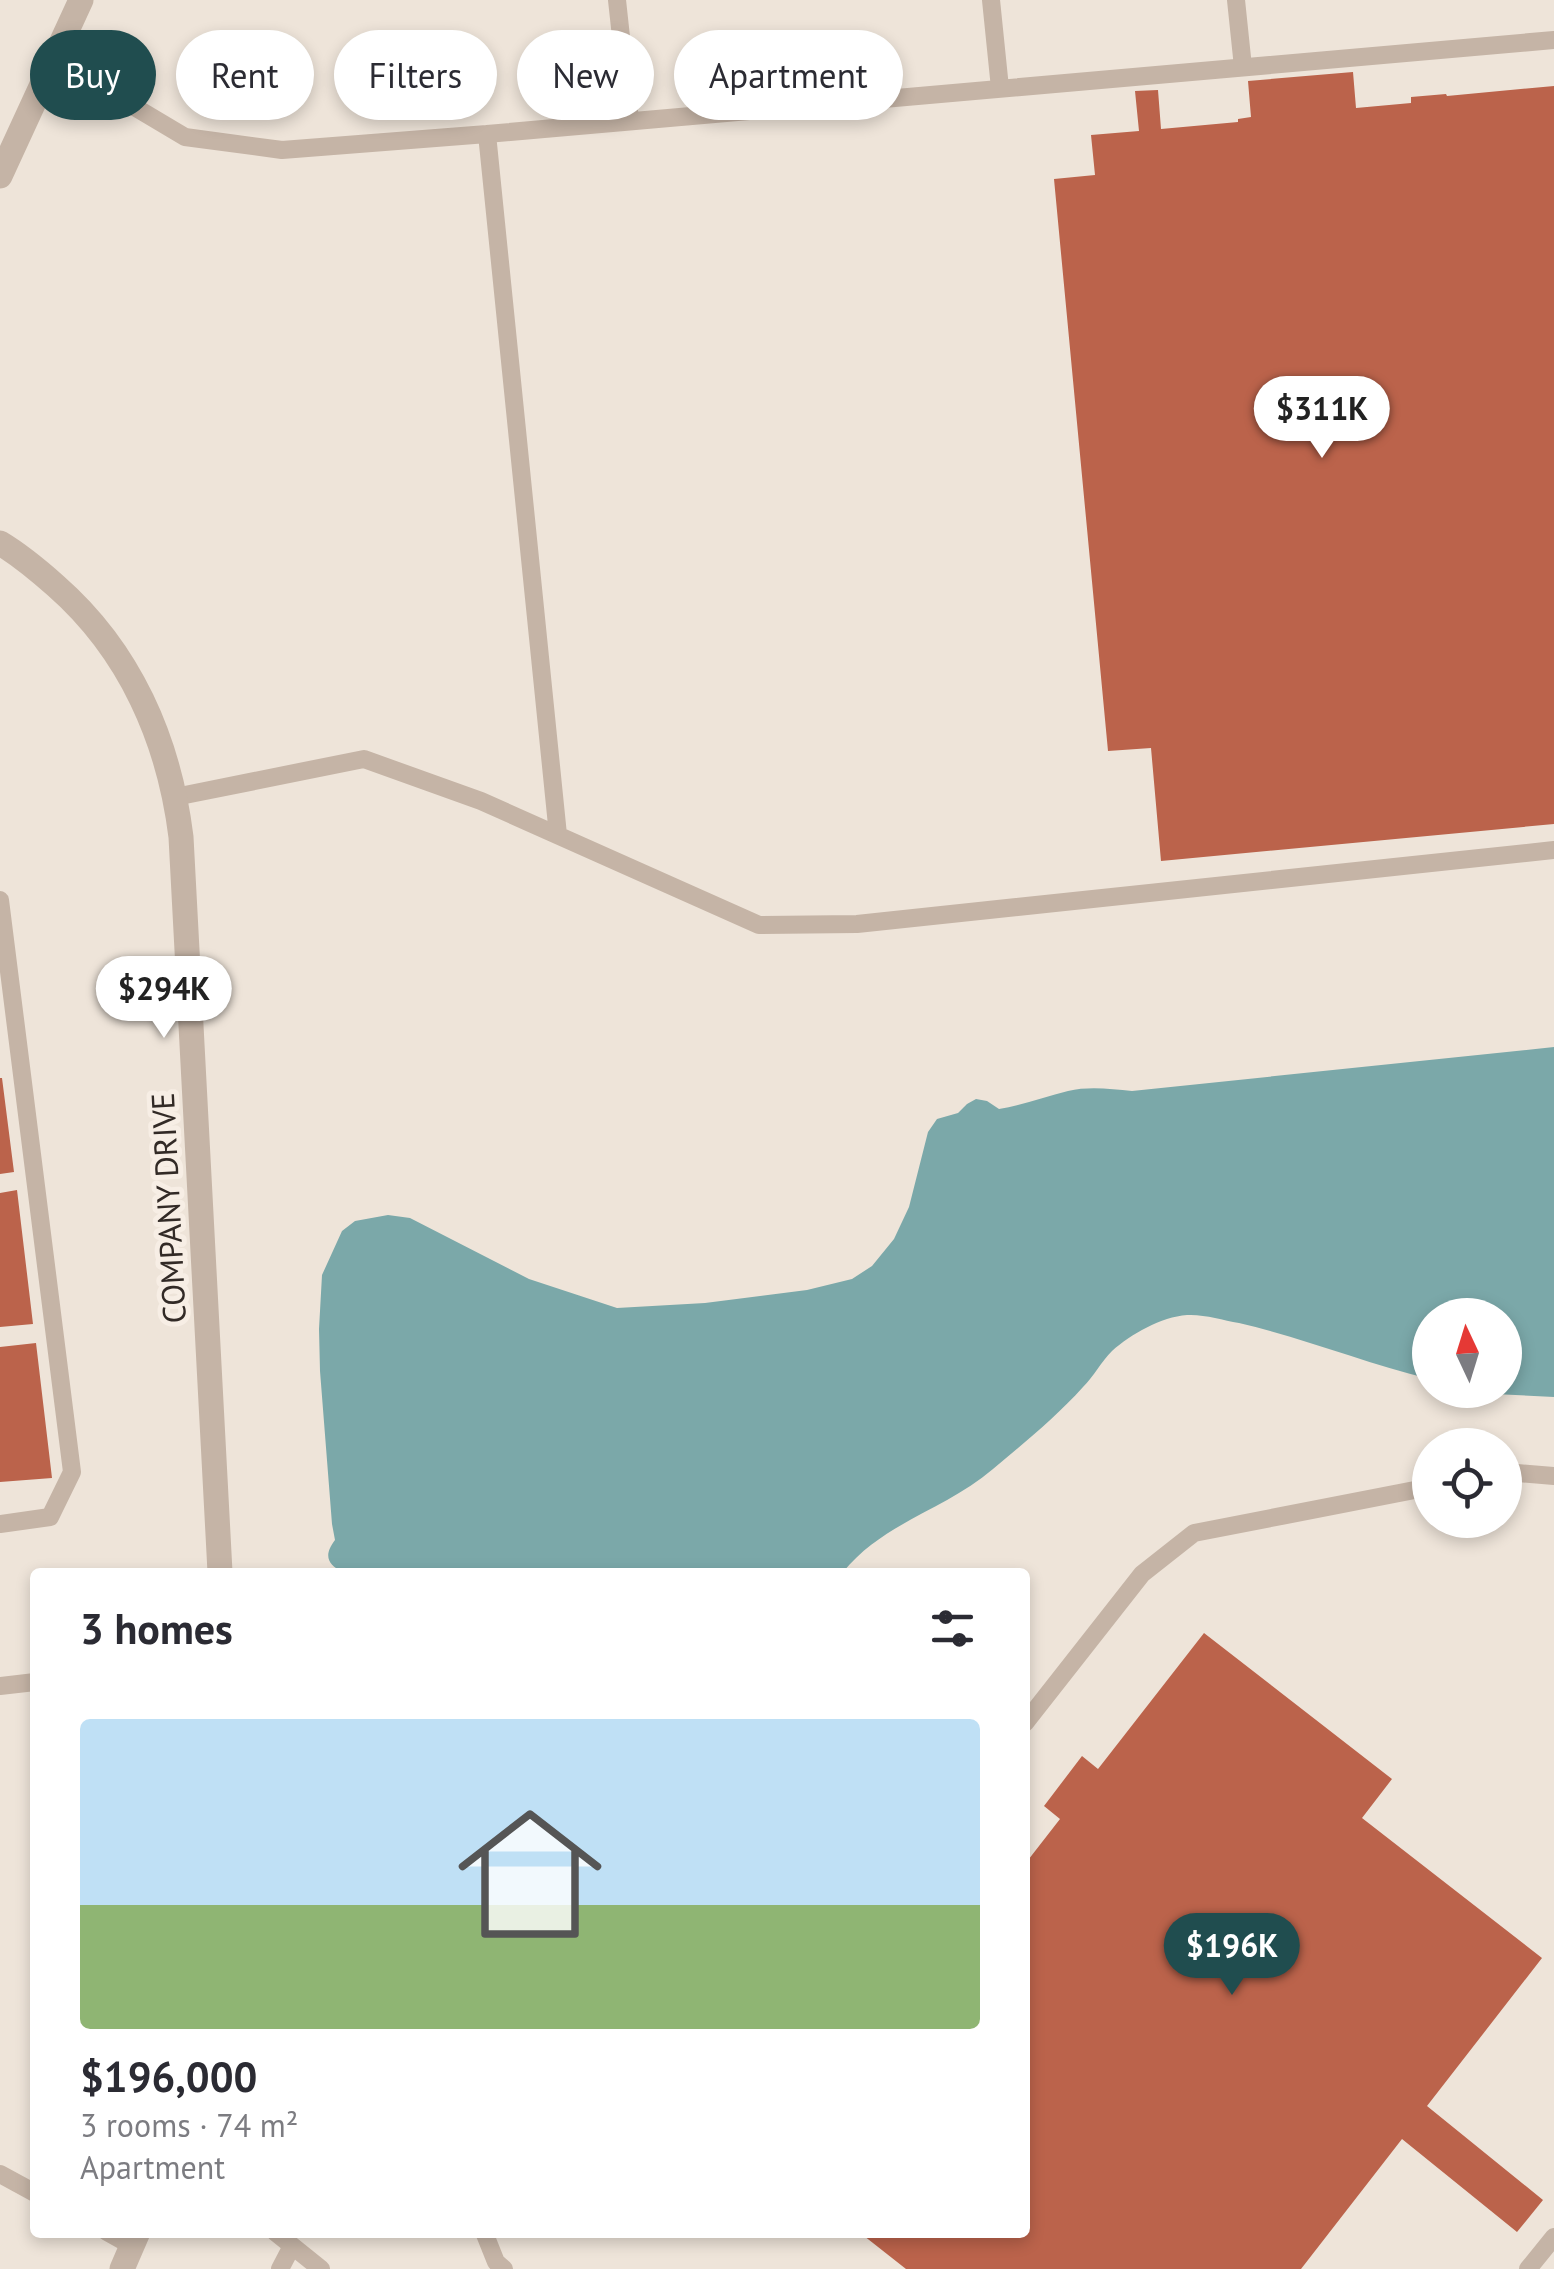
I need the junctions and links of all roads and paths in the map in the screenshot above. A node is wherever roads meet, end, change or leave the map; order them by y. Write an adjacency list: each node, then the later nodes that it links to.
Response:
1 (81, 0): 5 (street)
2 (617, 0): 6 (lane)
3 (991, 0): 9 (lane)
4 (1236, 0): 8 (lane)
5 (67, 30)
6 (620, 30)
7 (1554, 40): 8 (lane)
8 (1243, 67): 9 (lane)
9 (1000, 88): 11 (lane)
10 (30, 111): 15 (street)
11 (654, 118)
12 (156, 120): 14 (lane)
13 (630, 120): 14 (lane)
14 (488, 134): 18 (lane)
15 (0, 176)
16 (0, 543): 17 (street, COMPANY DRIVE)
17 (175, 797): 18 (lane); 25 (street, COMPANY DRIVE)
18 (558, 836): 19 (lane)
19 (1554, 850)
20 (0, 900): 24 (lane)
21 (1522, 1473): 22 (lane)
22 (1554, 1476)
23 (1412, 1491): 28 (lane)
24 (0, 1524)
25 (220, 1568)
26 (30, 1683): 27 (lane)
27 (0, 1686)
28 (1030, 1717)
29 (0, 2174): 30 (lane)
30 (30, 2190)
31 (1554, 2236): 38 (lane)
32 (282, 2238): 34 (lane)
33 (486, 2238): 37 (lane)
34 (292, 2246): 35 (lane); 36 (lane)
35 (280, 2269)
36 (320, 2269)
37 (504, 2269)
38 (1528, 2269)

